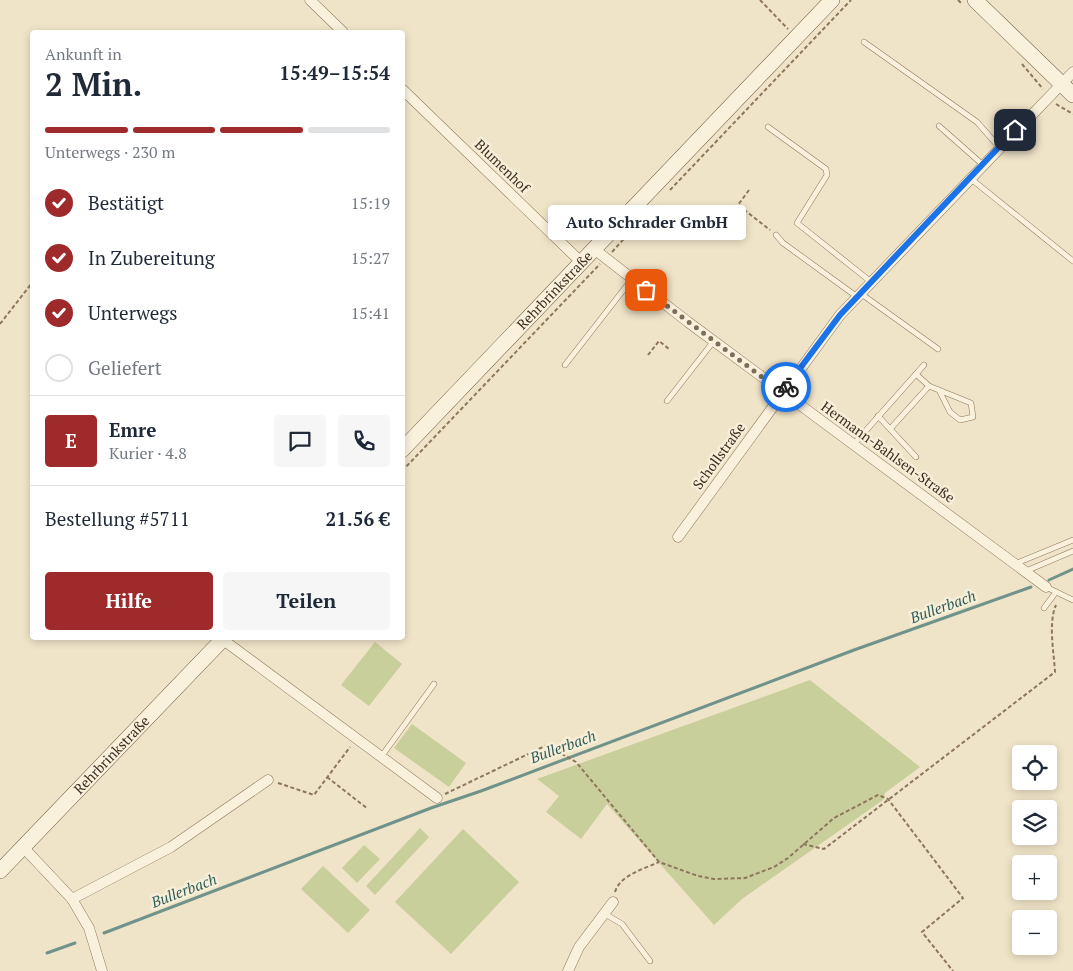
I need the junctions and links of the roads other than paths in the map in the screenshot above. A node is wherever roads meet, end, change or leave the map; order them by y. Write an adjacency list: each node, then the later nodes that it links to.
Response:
1 (310, 0): 4 (street)
2 (832, 0): 16 (main road, Rehrbrinkstraße)
3 (969, 3): 7 (main road)
4 (341, 30)
5 (864, 42): 12 (lane)
6 (1073, 72): 7 (street, Schollstraße)
7 (1061, 84): 9 (main road); 12 (street, Schollstraße)
8 (405, 92): 18 (street, Blumenhof)
9 (1073, 95)
10 (939, 126): 13 (lane)
11 (768, 127): 20 (lane)
12 (999, 147): 13 (street, Schollstraße)
13 (982, 164): 14 (street, Schollstraße)
14 (969, 178): 17 (lane); 20 (street, Schollstraße)
15 (776, 235): 21 (lane)
16 (600, 254): 18 (main road, Rehrbrinkstraße); 19 (street, Hermann-Bahlsen-Straße)
17 (1073, 261)
18 (581, 262): 34 (main road, Rehrbrinkstraße)
19 (632, 280): 22 (street, Hermann-Bahlsen-Straße); 24 (lane)
20 (870, 281): 21 (street, Schollstraße)
21 (858, 295): 23 (lane); 29 (street, Schollstraße)
22 (713, 342): 29 (street, Hermann-Bahlsen-Straße); 30 (lane)
23 (938, 349)
24 (565, 365)
25 (924, 365): 26 (lane)
26 (916, 374): 27 (lane); 31 (lane)
27 (929, 386): 28 (lane); 32 (lane)
28 (939, 390): 28 (lane)
29 (782, 392): 33 (street, Hermann-Bahlsen-Straße); 36 (street, Schollstraße)
30 (668, 401)
31 (878, 416): 32 (lane); 33 (lane)
32 (891, 428): 35 (lane)
33 (854, 444): 39 (street, Hermann-Bahlsen-Straße)
34 (405, 447)
35 (916, 457)
36 (678, 537)
37 (1073, 540): 39 (lane)
38 (1073, 551): 40 (lane)
39 (1016, 563): 40 (street, Hermann-Bahlsen-Straße)
40 (1026, 570): 41 (street, Hermann-Bahlsen-Straße)
41 (1046, 587): 42 (lane)
42 (1056, 592): 43 (lane); 44 (lane)
43 (1073, 600)
44 (1044, 608)
45 (221, 640): 51 (main road, Rehrbrinkstraße)
46 (226, 640): 48 (street)
47 (434, 684): 48 (lane)
48 (381, 757): 50 (street)
49 (268, 780): 53 (street)
50 (437, 798)
51 (23, 847): 52 (main road, Rehrbrinkstraße); 53 (street)
52 (0, 871)
53 (72, 900): 57 (street)
54 (613, 902): 55 (street)
55 (605, 914): 56 (lane); 58 (street)
56 (650, 961)
57 (102, 971)
58 (568, 971)

